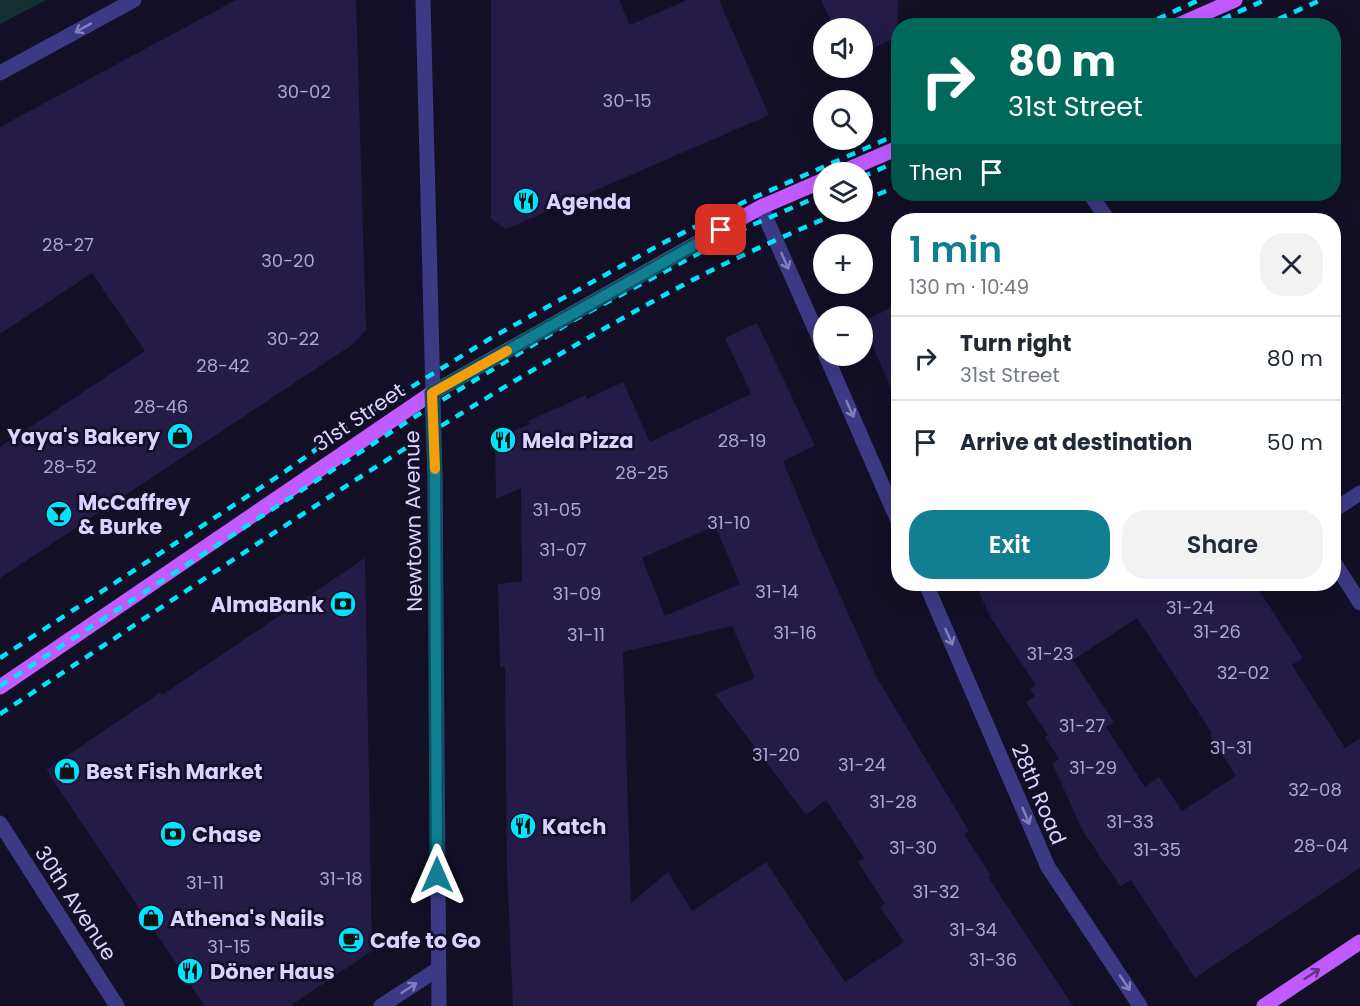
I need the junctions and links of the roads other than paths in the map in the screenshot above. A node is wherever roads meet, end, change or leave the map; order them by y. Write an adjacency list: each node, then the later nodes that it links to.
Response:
1 (134, 0): 5 (street, one-way to 5)
2 (423, 0): 12 (street, Newtown Avenue)
3 (1235, 0): 4 (main road)
4 (1194, 18)
5 (0, 73)
6 (891, 151): 7 (main road)
7 (865, 162)
8 (813, 185): 9 (main road, 31st Street)
9 (761, 207): 10 (street, one-way to 10); 12 (main road, 31st Street)
10 (813, 325)
11 (830, 366): 14 (street, one-way to 14)
12 (432, 393): 19 (main road, 31st Street); 22 (street, Newtown Avenue)
13 (1360, 493): 15 (street)
14 (891, 505)
15 (1341, 505)
16 (1341, 573): 18 (street)
17 (929, 591): 26 (street, 28th Road, one-way to 26)
18 (1360, 603)
19 (0, 687)
20 (0, 823): 23 (street, 30th Avenue)
21 (1360, 942): 27 (main road, one-way to 21)
22 (438, 969): 24 (street, one-way to 22); 25 (street, Newtown Avenue)
23 (117, 1006)
24 (381, 1006)
25 (439, 1006)
26 (1140, 1006)
27 (1264, 1006)

